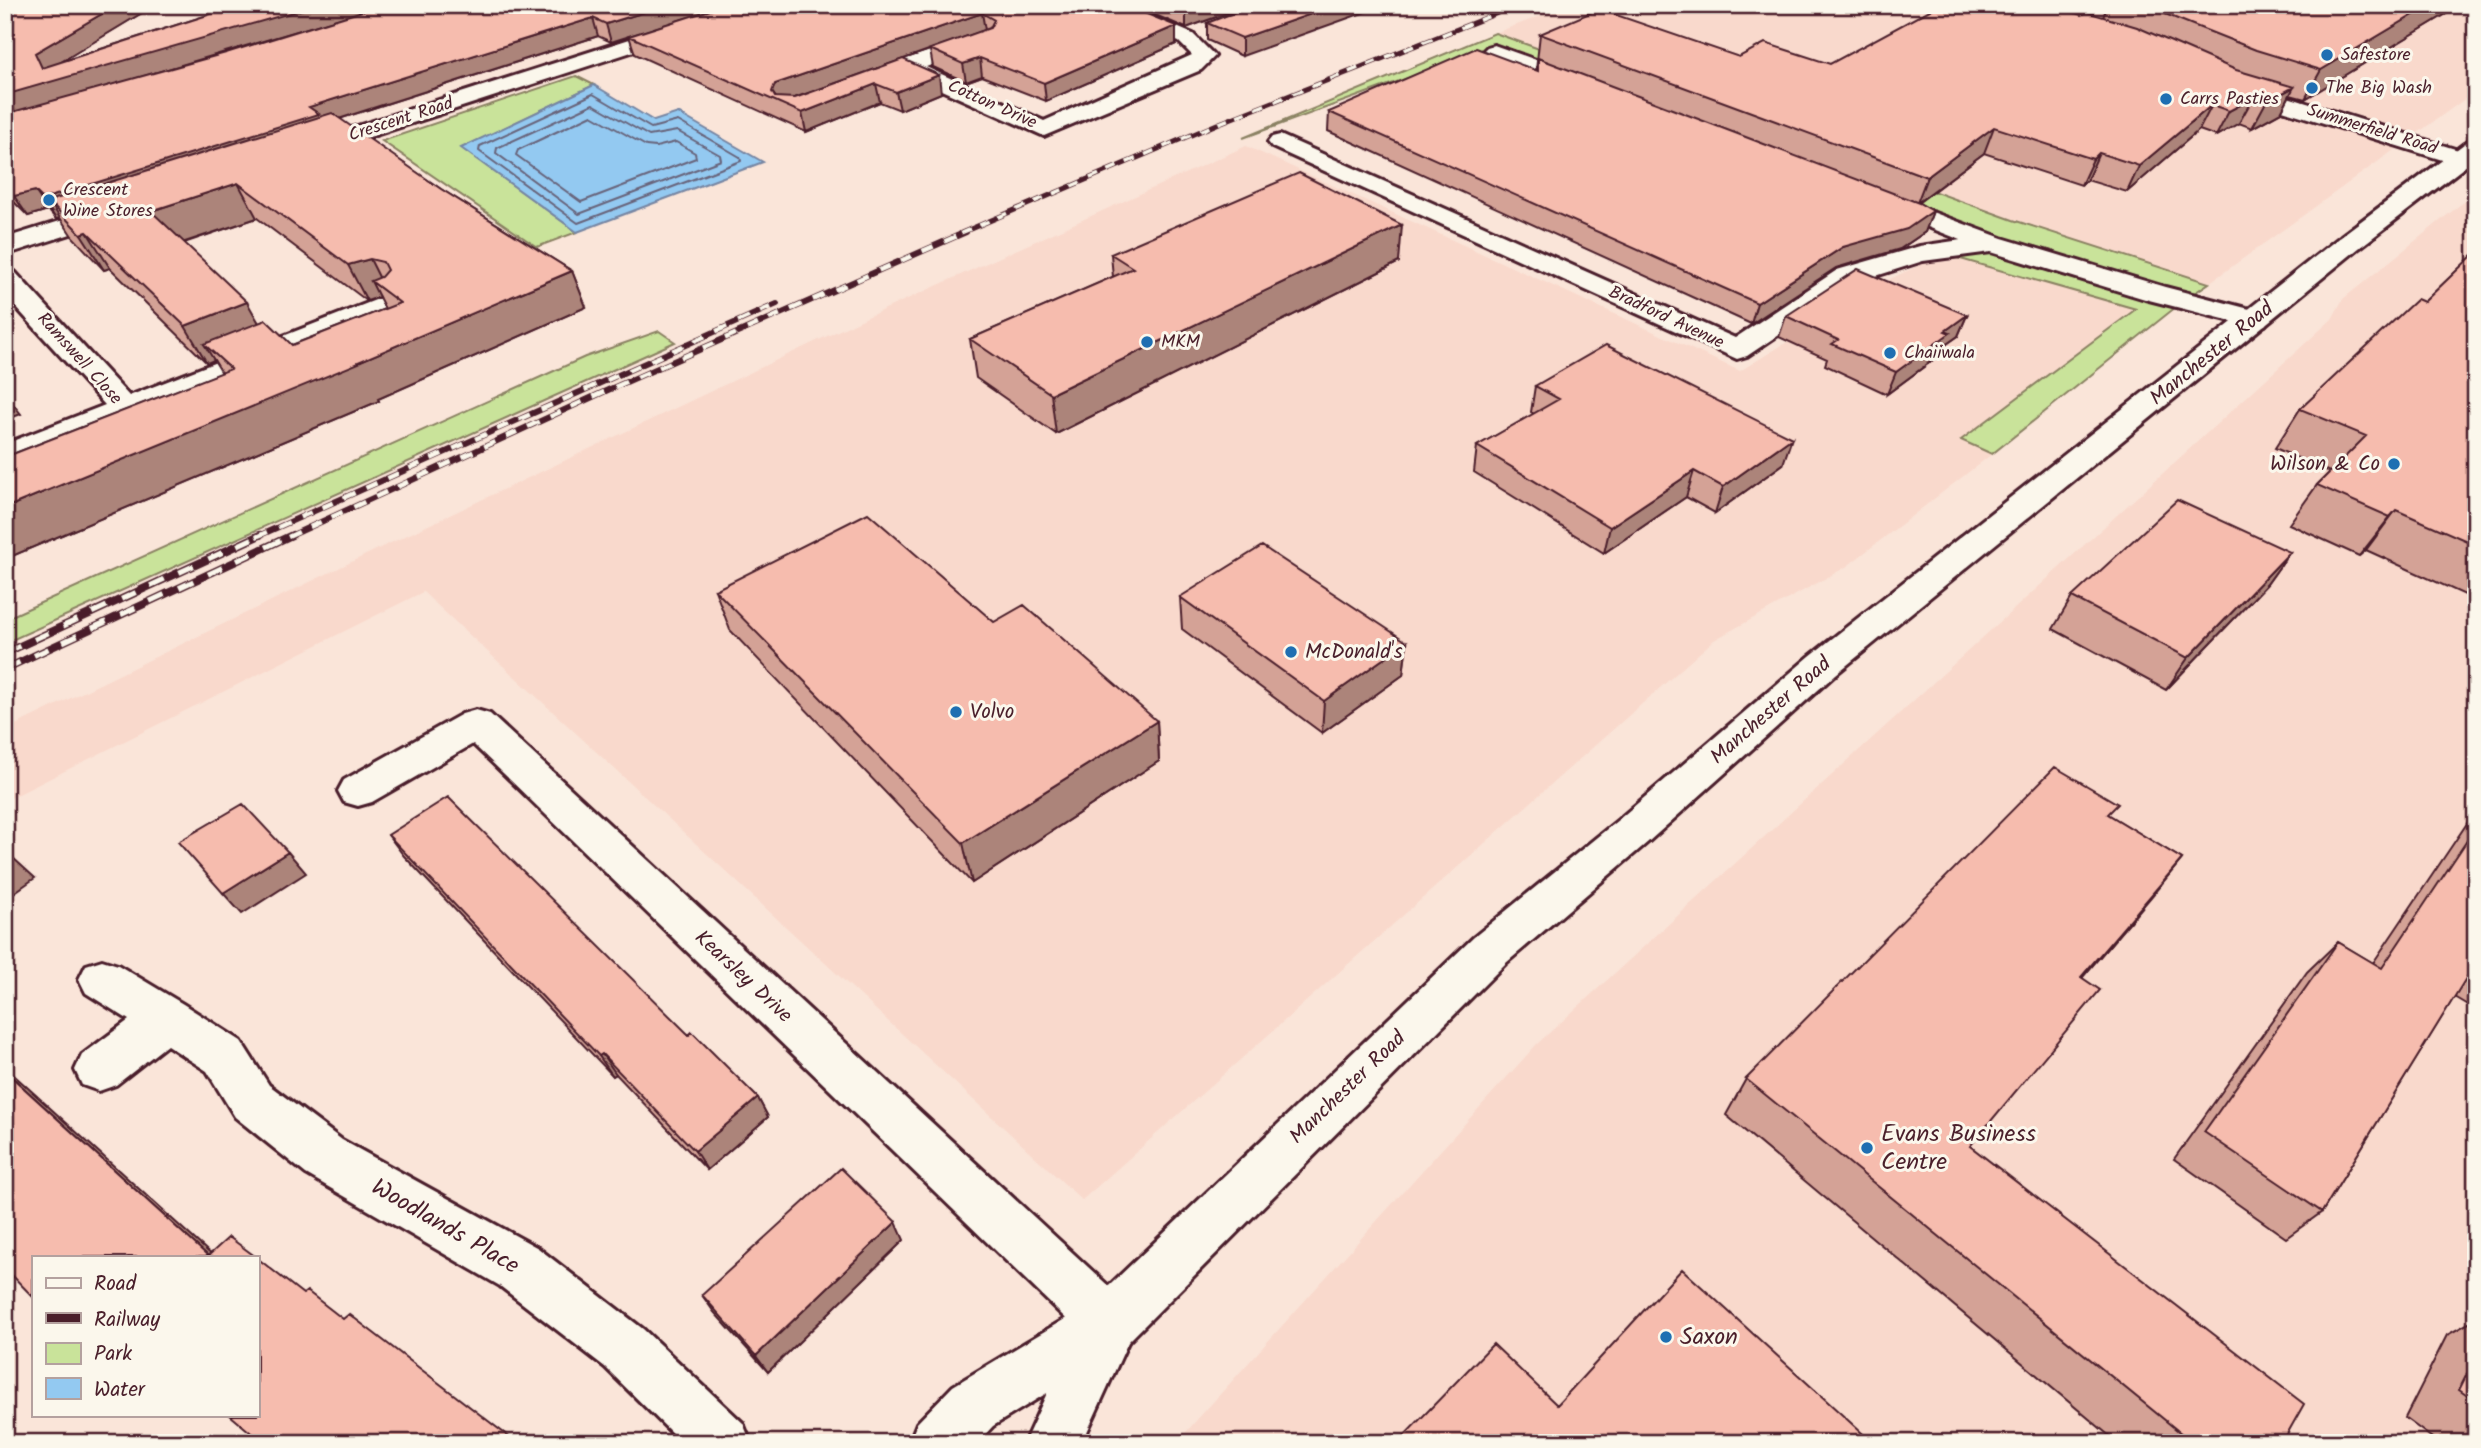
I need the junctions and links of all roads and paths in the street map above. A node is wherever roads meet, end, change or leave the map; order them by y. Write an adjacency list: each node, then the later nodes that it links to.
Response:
1 (757, 5): 13 (street, Crescent Road)
2 (1107, 5): 4 (street)
3 (1210, 29): 4 (street)
4 (1186, 38): 7 (street, Cotton Drive)
5 (984, 39): 7 (street, Cotton Drive)
6 (1494, 51): 10 (street)
7 (907, 66): 8 (street)
8 (881, 76)
9 (2220, 82): 12 (street, Summerfield Road)
10 (1610, 95)
11 (1280, 142): 17 (street, Bradford Avenue)
12 (2468, 152): 21 (street, Manchester Road)
13 (288, 156)
14 (1865, 194): 17 (street)
15 (132, 206): 18 (street)
16 (5, 221): 18 (street)
17 (1993, 243): 21 (street, Bradford Avenue)
18 (16, 244)
19 (5, 278): 22 (street, Ramswell Close)
20 (388, 305): 22 (street, Ramswell Close)
21 (2255, 319): 28 (street, Manchester Road)
22 (124, 408): 23 (street, Ramswell Close)
23 (5, 455)
24 (358, 791): 28 (street, Kearsley Drive)
25 (102, 979): 26 (street, Woodlands Place)
26 (167, 1018): 27 (street); 29 (street, Woodlands Place)
27 (99, 1070)
28 (1109, 1323): 30 (street, Manchester Road); 31 (street, Manchester Road)
29 (723, 1443)
30 (937, 1443)
31 (1052, 1443)

